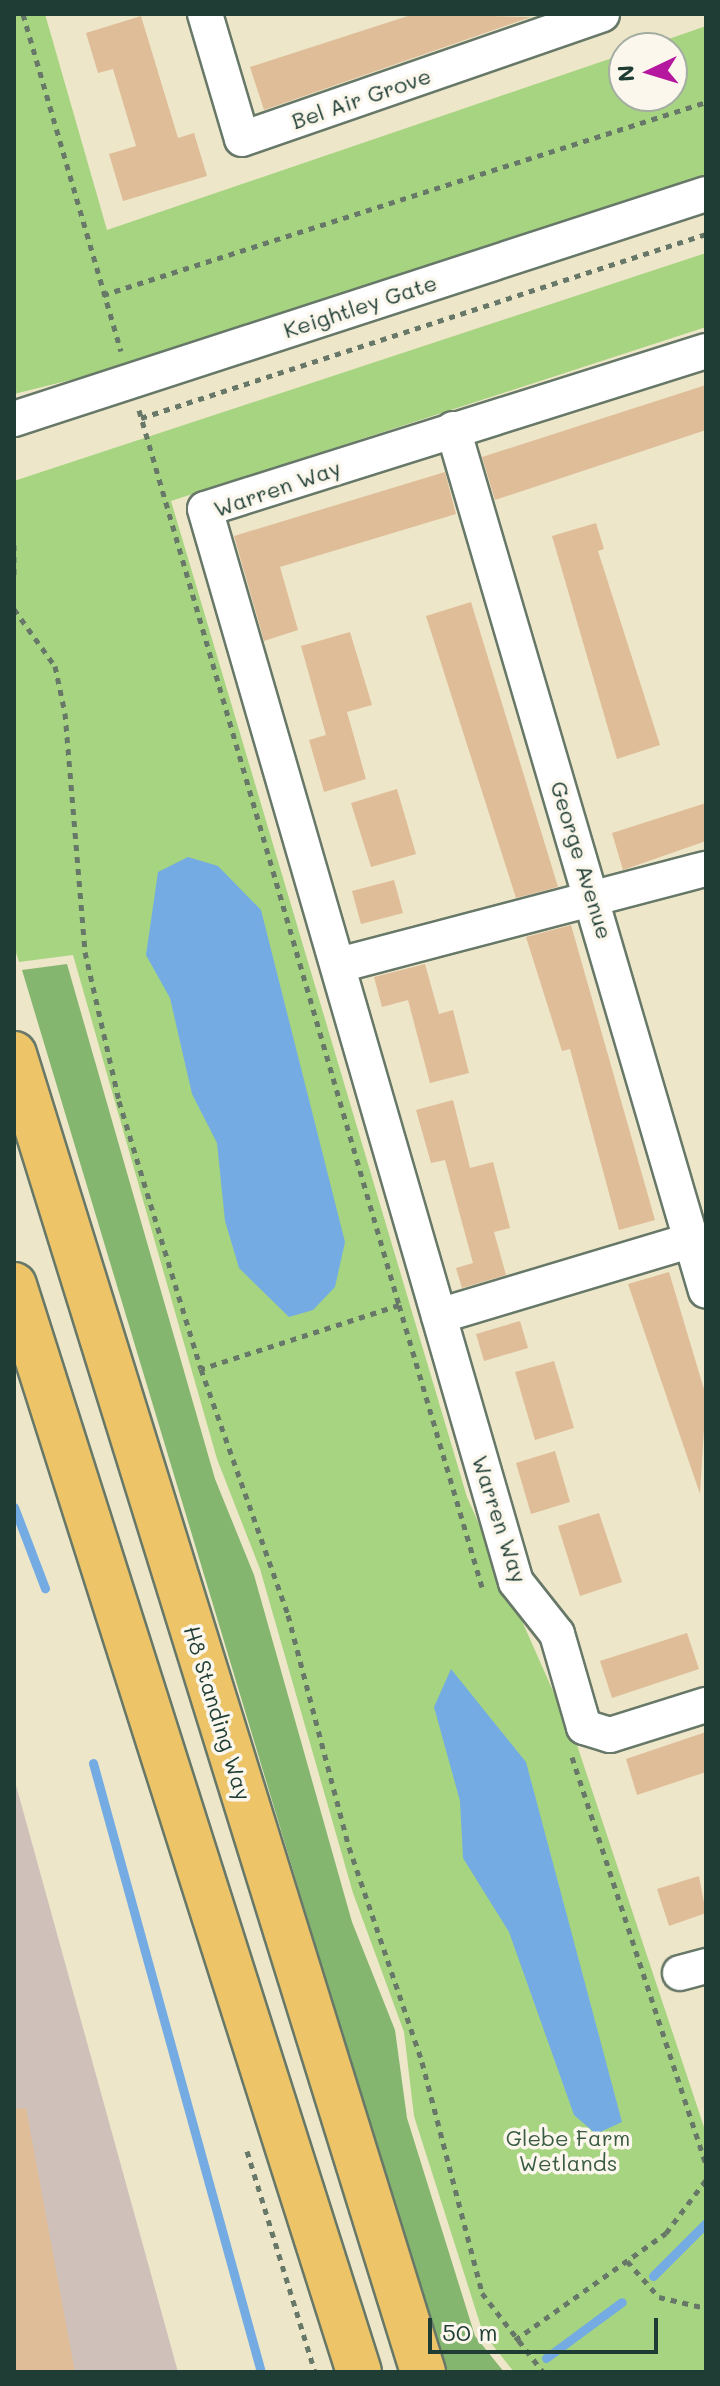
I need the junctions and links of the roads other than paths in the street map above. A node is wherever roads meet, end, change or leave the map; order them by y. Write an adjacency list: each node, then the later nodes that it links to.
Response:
1 (205, 14): 2 (street, Bel Air Grove)
2 (602, 14)
3 (706, 194): 5 (street, Keightley Gate)
4 (706, 351): 6 (street, Warren Way)
5 (14, 419)
6 (453, 429): 8 (street, George Avenue); 9 (street, Warren Way)
7 (706, 869): 8 (street)
8 (595, 901): 9 (street); 11 (street, George Avenue)
9 (339, 965): 15 (street, Warren Way)
10 (14, 1054): 18 (highway, H8 Standing Way)
11 (694, 1203): 12 (street, George Avenue)
12 (692, 1240): 14 (street, George Avenue); 15 (street)
13 (14, 1285): 17 (highway)
14 (706, 1291)
15 (439, 1316): 16 (street, Warren Way)
16 (706, 1705)
17 (359, 2372)
18 (423, 2372)

